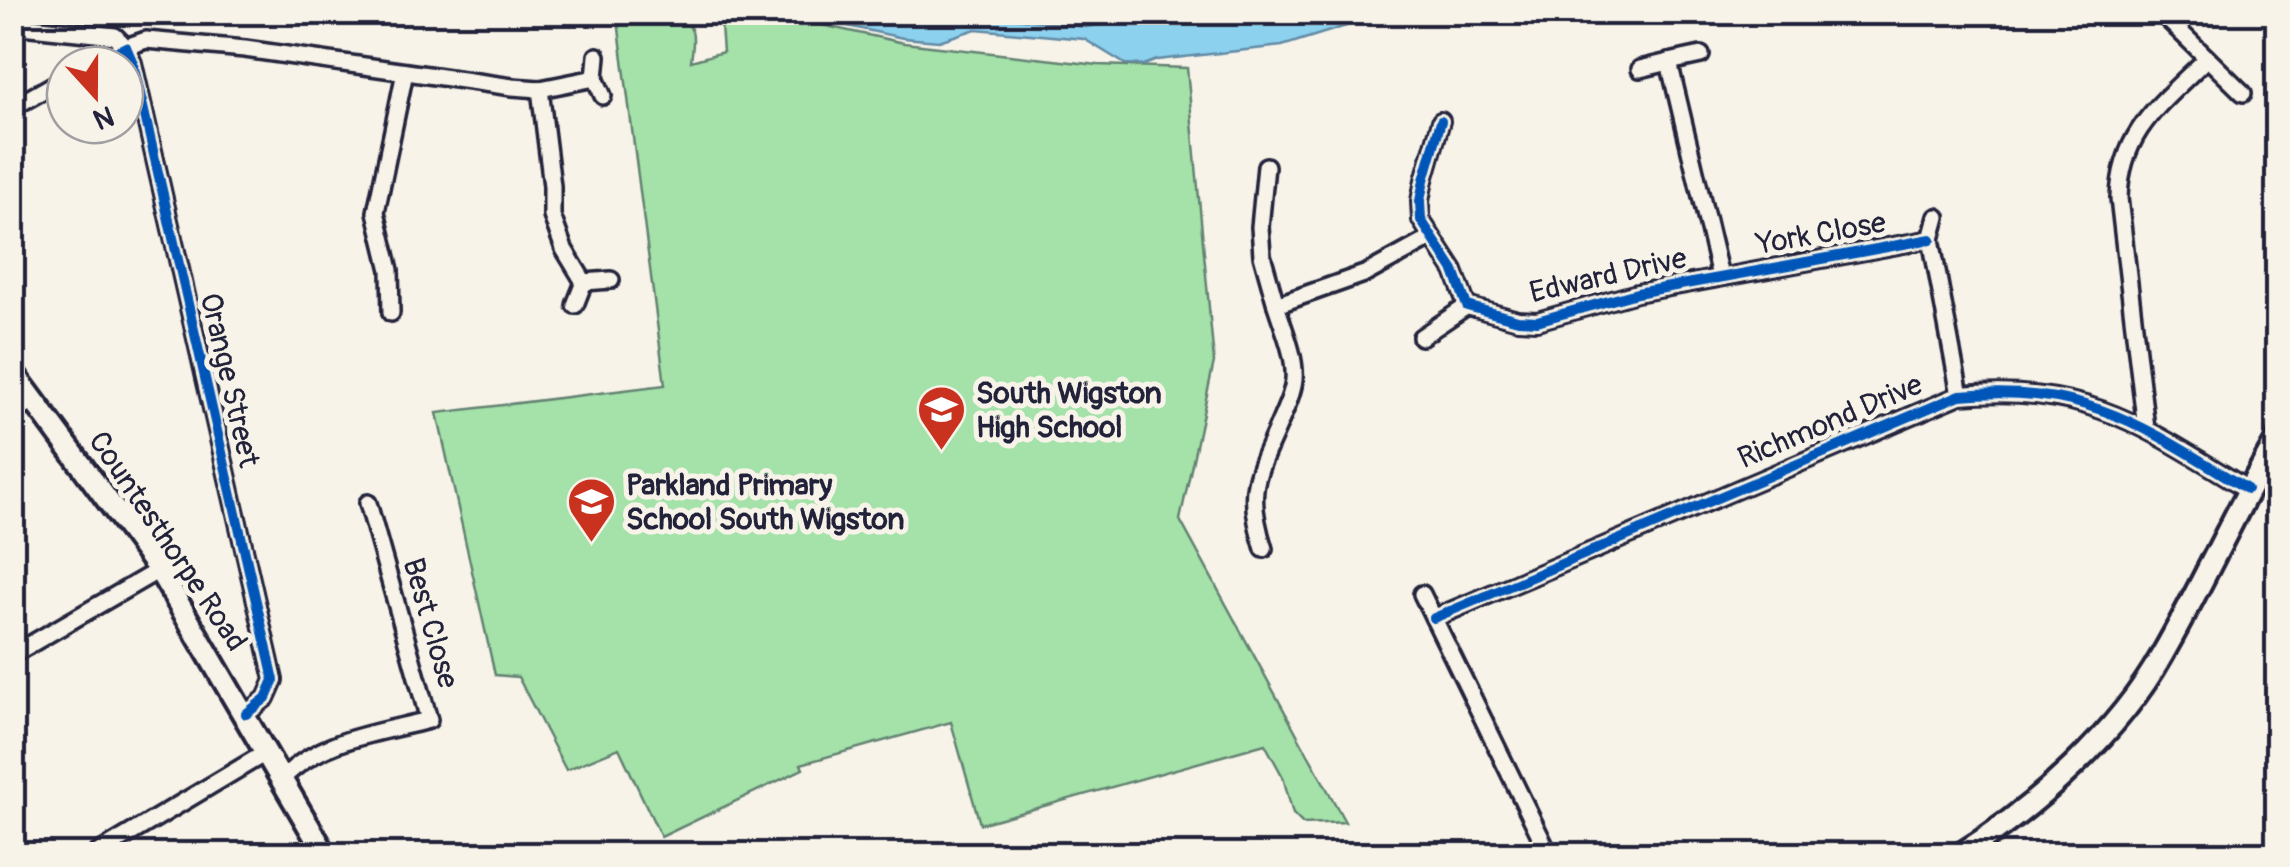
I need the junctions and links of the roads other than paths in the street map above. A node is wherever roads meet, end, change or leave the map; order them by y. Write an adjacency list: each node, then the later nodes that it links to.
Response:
1 (2160, 12): 7 (street)
2 (12, 25): 3 (street)
3 (124, 45)
4 (132, 45): 10 (street)
5 (1700, 55): 8 (street)
6 (597, 56): 11 (street)
7 (2206, 58): 14 (street); 35 (street)
8 (1669, 62): 9 (street); 23 (street, York Close)
9 (1640, 69)
10 (405, 72): 12 (street); 29 (street)
11 (595, 78): 12 (street); 15 (street)
12 (540, 88): 25 (street)
13 (45, 89): 16 (street)
14 (2243, 92)
15 (602, 96)
16 (12, 108)
17 (145, 116): 44 (street, Orange Street)
18 (1441, 121): 21 (street)
19 (1266, 166): 27 (street)
20 (1936, 217): 22 (street)
21 (1430, 238): 27 (street); 28 (street)
22 (1932, 239): 23 (street, York Close); 32 (street)
23 (1720, 276): 28 (street, Edward Drive)
24 (611, 280): 25 (street)
25 (584, 282): 26 (street)
26 (574, 305)
27 (1276, 305): 39 (street)
28 (1467, 306): 30 (street)
29 (391, 312)
30 (1420, 338)
31 (12, 371): 33 (street, Countesthorpe Road)
32 (1960, 394): 35 (street, Richmond Drive); 42 (street, Richmond Drive)
33 (34, 401): 34 (street); 40 (street, Countesthorpe Road)
34 (12, 414)
35 (2146, 428): 37 (street, Richmond Drive)
36 (2278, 438): 37 (street)
37 (2248, 489): 50 (street)
38 (368, 503): 46 (street, Best Close)
39 (1264, 548)
40 (159, 570): 43 (street); 44 (street, Countesthorpe Road)
41 (1422, 594): 42 (street)
42 (1434, 618): 49 (street)
43 (12, 655)
44 (246, 714): 45 (street, Countesthorpe Road)
45 (267, 752): 46 (street, Countesthorpe Road); 47 (street)
46 (283, 778): 48 (street, Countesthorpe Road)
47 (96, 854)
48 (325, 854)
49 (1550, 854)
50 (1961, 854)

